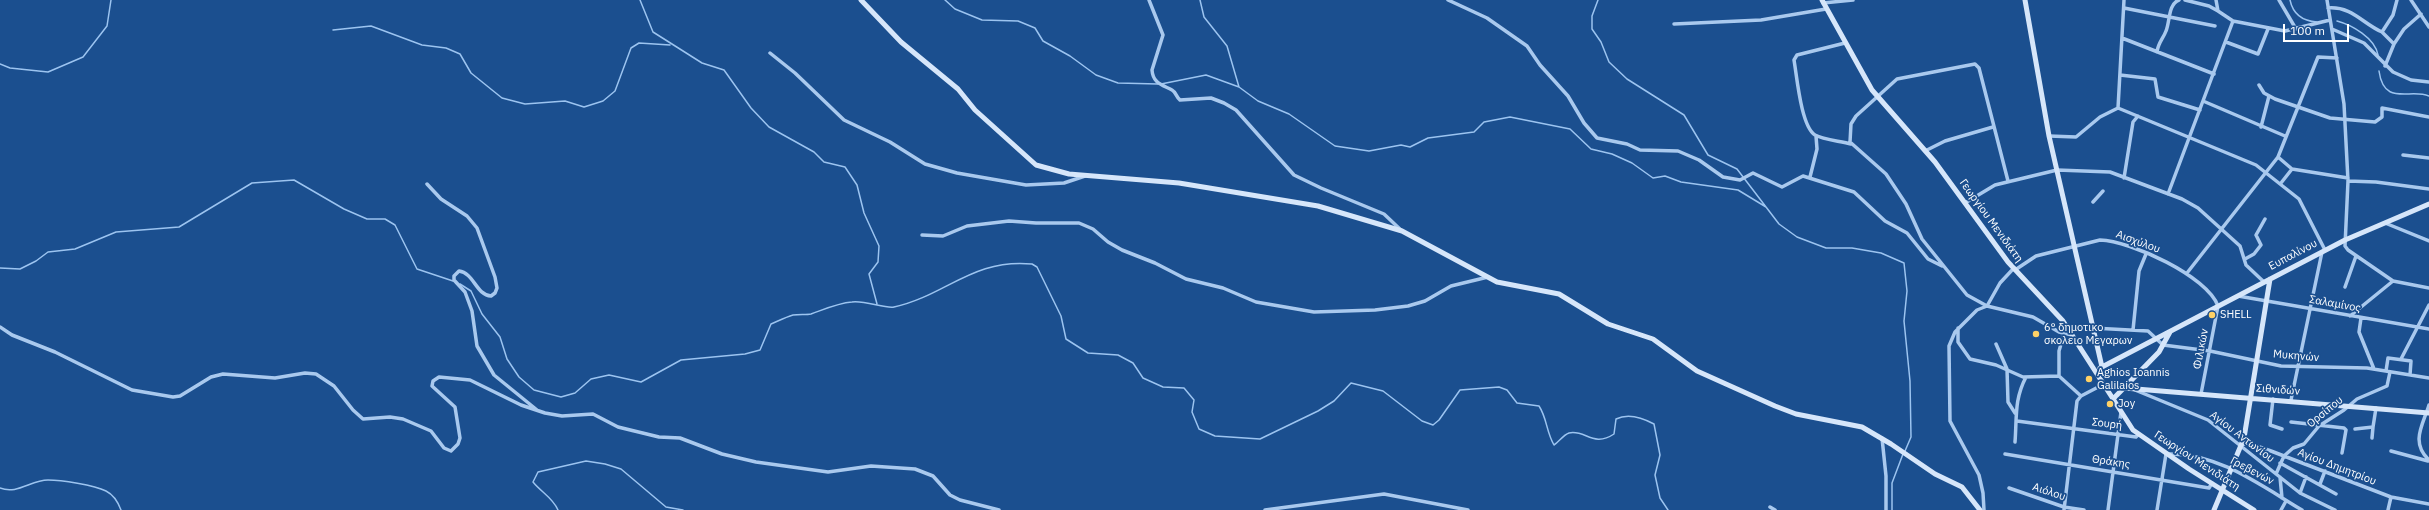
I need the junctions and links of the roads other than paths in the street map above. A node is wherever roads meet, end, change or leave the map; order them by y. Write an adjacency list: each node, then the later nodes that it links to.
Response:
1 (861, 0): 64 (street)
2 (1149, 0): 80 (street)
3 (1448, 0): 65 (street)
4 (1853, 0): 14 (street)
5 (2025, 0): 53 (street)
6 (2124, 0): 15 (street)
7 (2178, 0): 19 (street)
8 (2185, 0): 17 (street)
9 (2216, 0): 17 (street)
10 (2279, 0): 26 (street)
11 (2327, 0): 16 (street)
12 (2397, 0): 28 (street)
13 (2411, 0): 18 (street)
14 (1824, 4): 22 (street); 31 (street, Γεωργίου Μενιδιάτη)
15 (2124, 8): 19 (street); 29 (street)
16 (2328, 8): 20 (street); 28 (street)
17 (2222, 14): 21 (street)
18 (2420, 14): 24 (street); 32 (street)
19 (2169, 17): 23 (street); 33 (street)
20 (2330, 20): 26 (street); 27 (street)
21 (2234, 21): 25 (street); 30 (street)
22 (1674, 24)
23 (2215, 26)
24 (2429, 27)
25 (2268, 29): 26 (street); 30 (street)
26 (2296, 29)
27 (2332, 29): 35 (street); 36 (street)
28 (2382, 32): 32 (street)
29 (2122, 38): 33 (street); 38 (street)
30 (2226, 42): 37 (street)
31 (1845, 43): 41 (street, Γεωργίου Μενιδιάτη); 52 (street)
32 (2394, 44): 36 (street)
33 (2157, 52): 37 (street)
34 (770, 53): 64 (street)
35 (2337, 58): 44 (street); 49 (street)
36 (2385, 66): 39 (street)
37 (2214, 74): 43 (street)
38 (2120, 76): 45 (street); 46 (street)
39 (2429, 81)
40 (2259, 85): 42 (street)
41 (1877, 96): 50 (street); 56 (street); 57 (street, Γεωργίου Μενιδιάτη)
42 (2269, 96): 44 (street); 51 (street)
43 (2203, 101): 46 (street); 51 (street)
44 (2297, 105): 49 (street); 54 (street)
45 (2118, 108): 47 (street); 53 (street)
46 (2200, 110): 55 (street)
47 (2138, 116): 55 (street); 66 (street)
48 (2429, 116): 49 (street)
49 (2344, 120): 67 (street)
50 (1993, 127): 57 (street); 68 (street)
51 (2261, 127): 54 (street)
52 (1816, 136): 56 (street); 65 (street)
53 (2049, 136): 62 (street)
54 (2285, 136): 59 (street)
55 (2189, 137): 63 (street); 73 (street)
56 (1851, 144): 89 (street)
57 (1925, 151): 75 (street, Γεωργίου Μενιδιάτη)
58 (2403, 155): 60 (street)
59 (2278, 156): 61 (street); 63 (street)
60 (2429, 158)
61 (2292, 169): 67 (street); 69 (street)
62 (2057, 170): 66 (street); 68 (street); 84 (street)
63 (2264, 173): 69 (street); 79 (street)
64 (1085, 176): 80 (street)
65 (1810, 177): 89 (street)
66 (2124, 178): 73 (street)
67 (2348, 179): 71 (street); 82 (street)
68 (2008, 181): 75 (street)
69 (2281, 183): 85 (street)
70 (427, 184): 142 (street)
71 (2429, 189)
72 (2103, 191): 74 (street)
73 (2168, 194): 79 (street)
74 (2093, 202)
75 (1965, 203): 90 (street, Γεωργίου Μενιδιάτη)
76 (2429, 205): 78 (street, Ευπαλίνου)
77 (2265, 219): 88 (street)
78 (2385, 223): 82 (street, Ευπαλίνου); 83 (street)
79 (2222, 228): 88 (street); 91 (street)
80 (1402, 232): 92 (street)
81 (922, 235): 92 (street)
82 (2345, 240): 85 (street, Ευπαλίνου); 87 (street)
83 (2429, 241)
84 (2075, 246): 86 (street, Αισχύλου); 90 (street, Αισχύλου); 108 (street)
85 (2323, 250): 93 (street, Ευπαλίνου); 102 (street)
86 (2146, 254): 91 (street, Αισχύλου); 110 (street)
87 (2356, 256): 94 (street); 95 (street)
88 (2245, 259): 93 (street)
89 (1942, 266): 100 (street)
90 (2014, 269): 100 (street, Αισχύλου); 113 (street, Γεωργίου Μενιδιάτη)
91 (2187, 273): 101 (street, Αισχύλου)
92 (1488, 277): 155 (street)
93 (2267, 280): 97 (street, Ευπαλίνου); 98 (street)
94 (2393, 282): 96 (street); 103 (street)
95 (2345, 287)
96 (2429, 288)
97 (2238, 296): 98 (street, Σαλαμίνος); 101 (street, Ευπαλίνου)
98 (2266, 301): 102 (street, Σαλαμίνος); 119 (street)
99 (2429, 305): 106 (street)
100 (1987, 306): 107 (street); 112 (street)
101 (2218, 306): 111 (street, Ευπαλίνου); 117 (street, Φιλικών)
102 (2310, 309): 103 (street, Σαλαμίνος); 121 (street)
103 (2350, 316): 104 (street, Σαλαμίνος)
104 (2361, 318): 106 (street, Σαλαμίνος); 122 (street)
105 (0, 327): 142 (street)
106 (2417, 327): 109 (street, Σαλαμίνος); 118 (street)
107 (1958, 328): 123 (street); 192 (street)
108 (2093, 328): 110 (street); 120 (street)
109 (2429, 329)
110 (2134, 330): 114 (street)
111 (2170, 332): 114 (street, Ευπαλίνου); 116 (street)
112 (2064, 334): 113 (street); 127 (street)
113 (2073, 335): 124 (street, Γεωργίου Μενιδιάτη)
114 (2157, 338): 116 (street); 120 (street, Ευπαλίνου)
115 (1996, 344): 123 (street)
116 (2163, 345): 117 (street, Μυκηνών); 131 (street)
117 (2210, 351): 119 (street, Μυκηνών); 133 (street, Φιλικών)
118 (2401, 359): 125 (street); 126 (street)
119 (2256, 360): 121 (street, Μυκηνών); 136 (street)
120 (2102, 367): 124 (street, Ευπαλίνου)
121 (2299, 367): 122 (street, Μυκηνών); 138 (street)
122 (2374, 369): 125 (street, Μυκηνών)
123 (2006, 370): 128 (street); 144 (street)
124 (2096, 371): 130 (street, Γεωργίου Μενιδιάτη)
125 (2388, 372): 126 (street, Μυκηνών); 139 (street, Ορσίπου)
126 (2410, 375): 129 (street, Μυκηνών)
127 (2059, 376): 128 (street); 134 (street)
128 (2026, 377): 144 (street)
129 (2429, 378)
130 (2104, 384): 134 (street); 135 (street, Γεωργίου Μενιδιάτη)
131 (2124, 388): 132 (street, Σιθνιδών); 135 (street)
132 (2132, 389): 133 (street, Σιθνιδών); 158 (street, Αγίου Αντωνίου)
133 (2201, 394): 136 (street, Σιθνιδών)
134 (2081, 396): 150 (street)
135 (2114, 398): 143 (street, Γεωργίου Μενιδιάτη)
136 (2249, 398): 137 (street, Σιθνιδών); 158 (street)
137 (2273, 399): 138 (street, Σιθνιδών); 151 (street)
138 (2291, 400): 139 (street, Σιθνιδών)
139 (2347, 405): 141 (street, Σιθνιδών); 148 (street, Ορσίπου)
140 (2429, 405): 145 (street)
141 (2376, 408): 145 (street, Σιθνιδών); 149 (street)
142 (540, 412): 186 (street)
143 (2121, 412): 153 (street); 154 (street, Γεωργίου Μενιδιάτη)
144 (2015, 413): 146 (street)
145 (2428, 413): 164 (street)
146 (2017, 420): 150 (street, Σουρή); 157 (street)
147 (2291, 422): 148 (street)
148 (2319, 426): 160 (street); 163 (street, Ορσίπου)
149 (2373, 428): 152 (street); 156 (street)
150 (2074, 429): 153 (street, Σουρή); 166 (street)
151 (2282, 429)
152 (2354, 429)
153 (2117, 435): 154 (street, Σουρή); 169 (street)
154 (2138, 435): 162 (street, Γεωργίου Μενιδιάτη)
155 (1882, 438): 190 (street); 191 (street)
156 (2372, 438)
157 (2015, 442)
158 (2240, 445): 163 (street, Αγίου Δημητρίου); 167 (street); 170 (street, Αγίου Αντωνίου)
159 (2392, 451): 164 (street)
160 (2342, 453)
161 (2005, 454): 166 (street, Θράκης)
162 (2166, 454): 167 (street, Γρεβενών); 173 (street); 174 (street, Γεωργίου Μενιδιάτη)
163 (2284, 456): 165 (street, Ορσίπου); 168 (street, Αγίου Δημητρίου)
164 (2429, 461)
165 (2280, 463): 170 (street, Ορσίπου); 172 (street)
166 (2070, 465): 169 (street, Θράκης); 185 (street)
167 (2232, 469): 177 (street); 181 (street, Γρεβενών)
168 (2325, 471): 175 (street); 180 (street, Αγίου Δημητρίου)
169 (2112, 472): 173 (street, Θράκης); 194 (street)
170 (2276, 474): 171 (street, Αγίου Αντωνίου)
171 (2280, 477): 178 (street, Αγίου Αντωνίου); 181 (street)
172 (2306, 477): 175 (street); 178 (street)
173 (2162, 479): 174 (street, Θράκης); 195 (street)
174 (2212, 483): 177 (street, Γεωργίου Μενιδιάτη)
175 (2320, 484): 179 (street)
176 (2009, 488): 185 (street, Αιόλου)
177 (2222, 490): 196 (street); 197 (street, Γεωργίου Μενιδιάτη)
178 (2300, 493): 200 (street, Αγίου Αντωνίου)
179 (2336, 494)
180 (2391, 497): 183 (street, Αγίου Δημητρίου); 201 (street)
181 (2282, 498): 182 (street, Γρεβενών)
182 (2286, 501): 198 (street); 199 (street, Γρεβενών)
183 (2429, 504)
184 (1770, 507): 189 (street)
185 (2064, 508): 193 (street, Αιόλου)
186 (999, 510)
187 (1265, 510): 188 (street)
188 (1468, 510)
189 (1775, 510)
190 (1886, 510)
191 (1980, 510)
192 (1984, 510)
193 (2084, 510)
194 (2108, 510)
195 (2157, 510)
196 (2214, 510)
197 (2254, 510)
198 (2281, 510)
199 (2302, 510)
200 (2334, 510)
201 (2388, 510)

